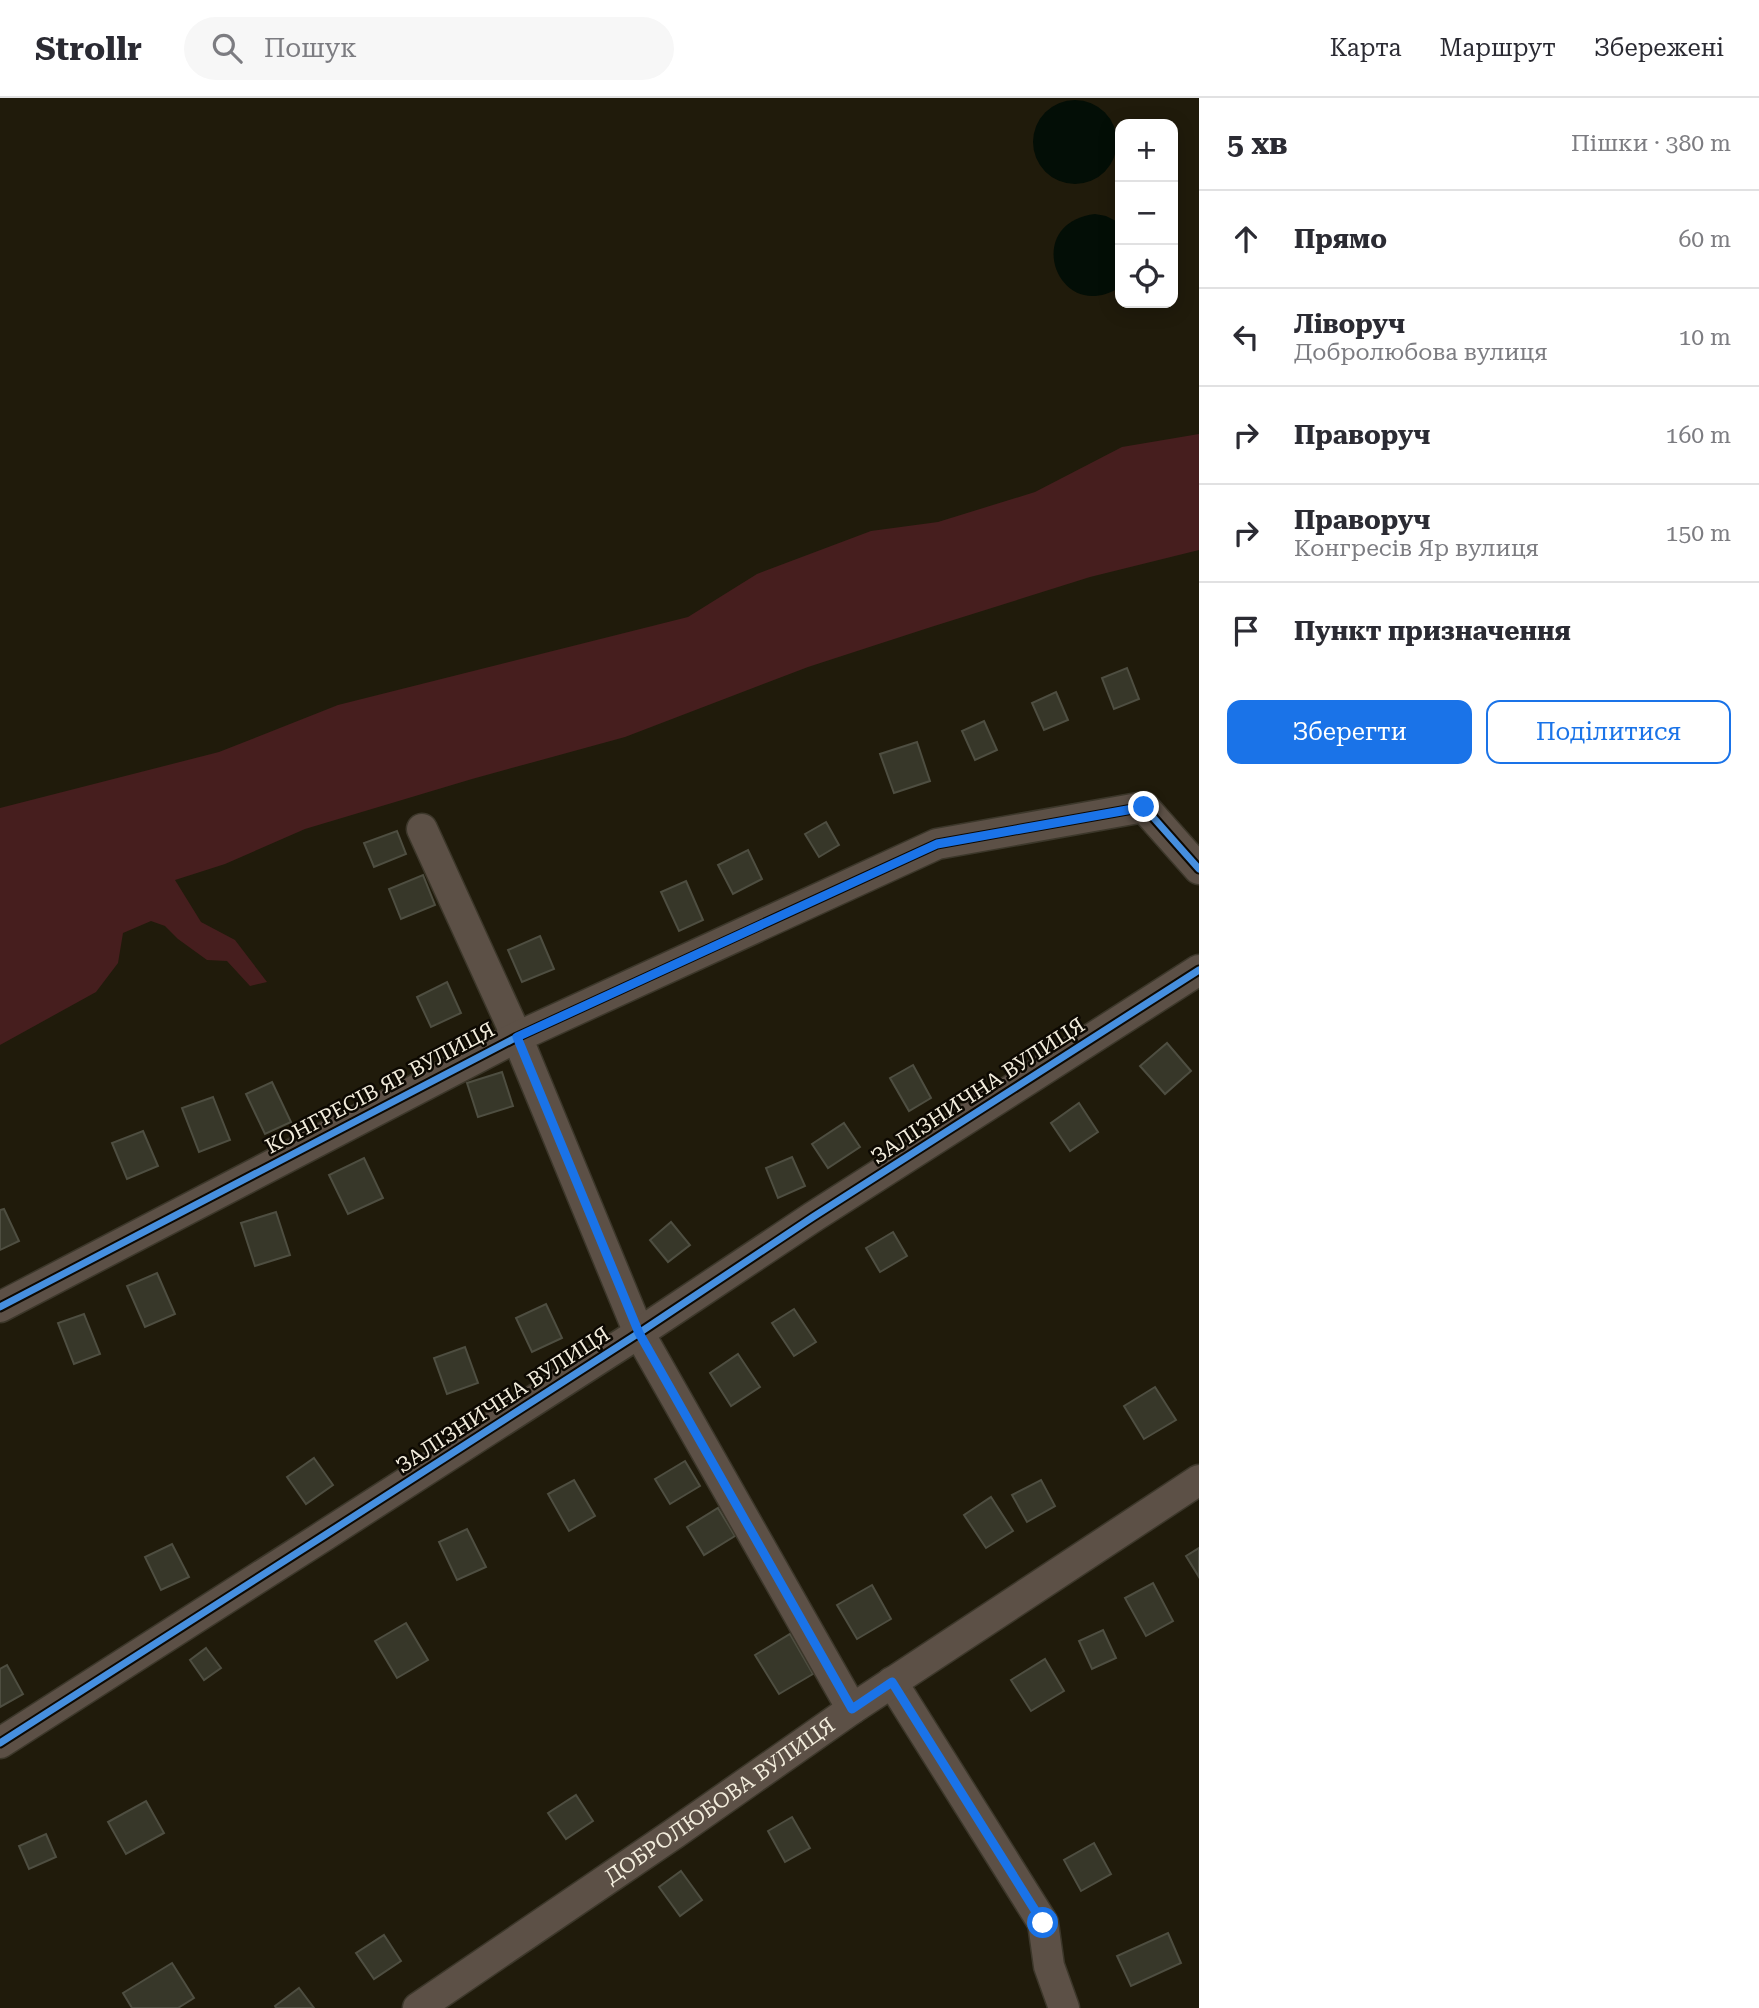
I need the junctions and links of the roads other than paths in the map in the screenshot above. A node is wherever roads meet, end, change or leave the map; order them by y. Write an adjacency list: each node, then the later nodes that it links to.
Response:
1 (422, 829): 4 (street)
2 (1199, 869): 4 (street, КОНГРЕСІВ ЯР ВУЛИЦЯ)
3 (1199, 970): 6 (street, ЗАЛІЗНИЧНА ВУЛИЦЯ)
4 (517, 1037): 5 (street, КОНГРЕСІВ ЯР ВУЛИЦЯ); 6 (street)
5 (0, 1307)
6 (639, 1333): 9 (street); 10 (street, ЗАЛІЗНИЧНА ВУЛИЦЯ)
7 (1199, 1480): 8 (street, ДОБРОЛЮБОВА ВУЛИЦЯ)
8 (892, 1682): 9 (street, ДОБРОЛЮБОВА ВУЛИЦЯ); 12 (street)
9 (852, 1709): 11 (street, ДОБРОЛЮБОВА ВУЛИЦЯ)
10 (0, 1743)
11 (424, 2005)
12 (1064, 2008)

